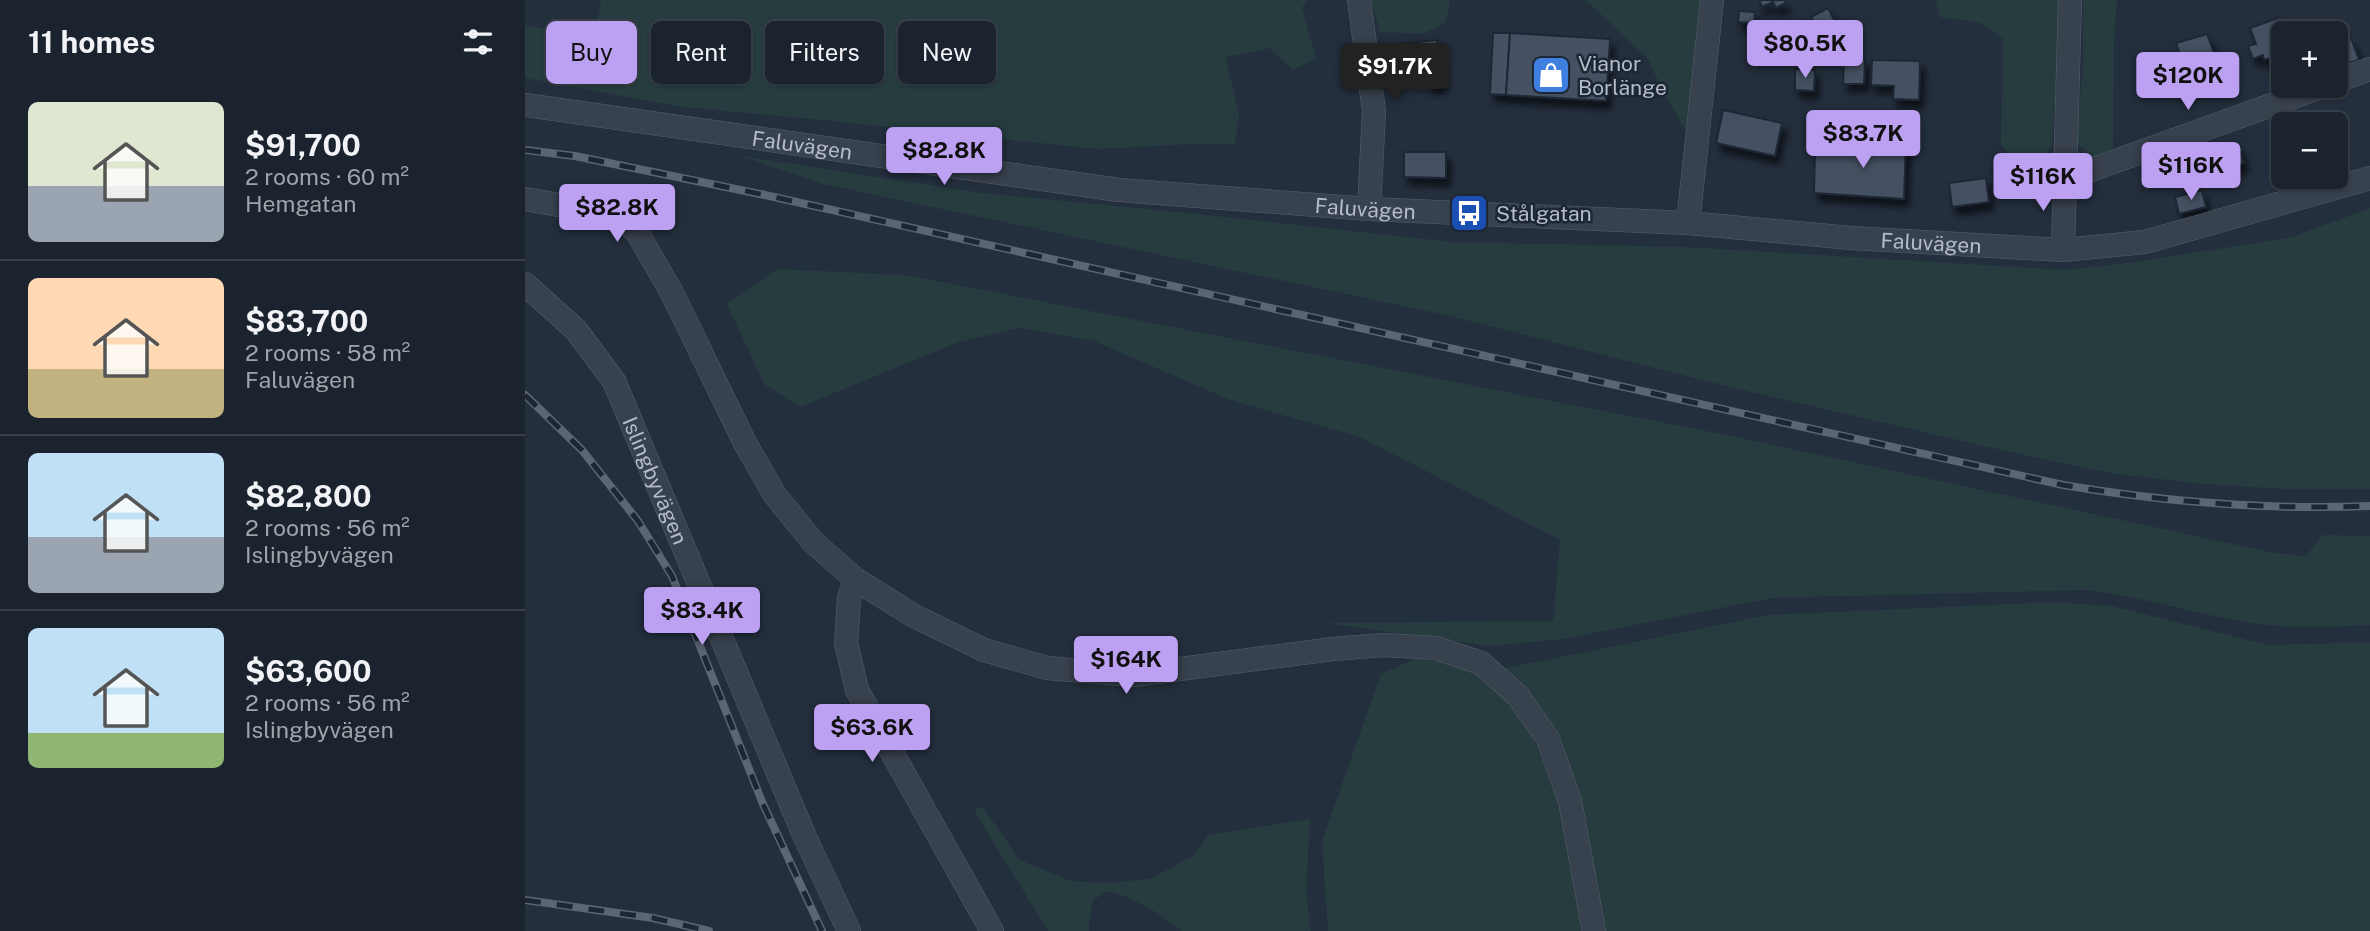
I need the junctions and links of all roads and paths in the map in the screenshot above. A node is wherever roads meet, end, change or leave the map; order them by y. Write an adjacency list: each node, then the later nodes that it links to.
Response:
1 (1359, 0): 11 (street)
2 (1712, 0): 12 (street)
3 (2070, 0): 9 (street)
4 (2370, 69): 5 (street)
5 (2348, 77)
6 (2291, 98): 9 (street)
7 (525, 105): 11 (street, Faluvägen)
8 (2370, 178): 13 (street, Faluvägen)
9 (2066, 179): 13 (street)
10 (525, 198): 15 (street)
11 (1369, 209): 12 (street, Faluvägen)
12 (1688, 223): 13 (street, Faluvägen)
13 (2063, 250)
14 (525, 284): 16 (street, Islingbyvägen)
15 (855, 579): 17 (street); 18 (street)
16 (849, 931)
17 (992, 931)
18 (1594, 931)

